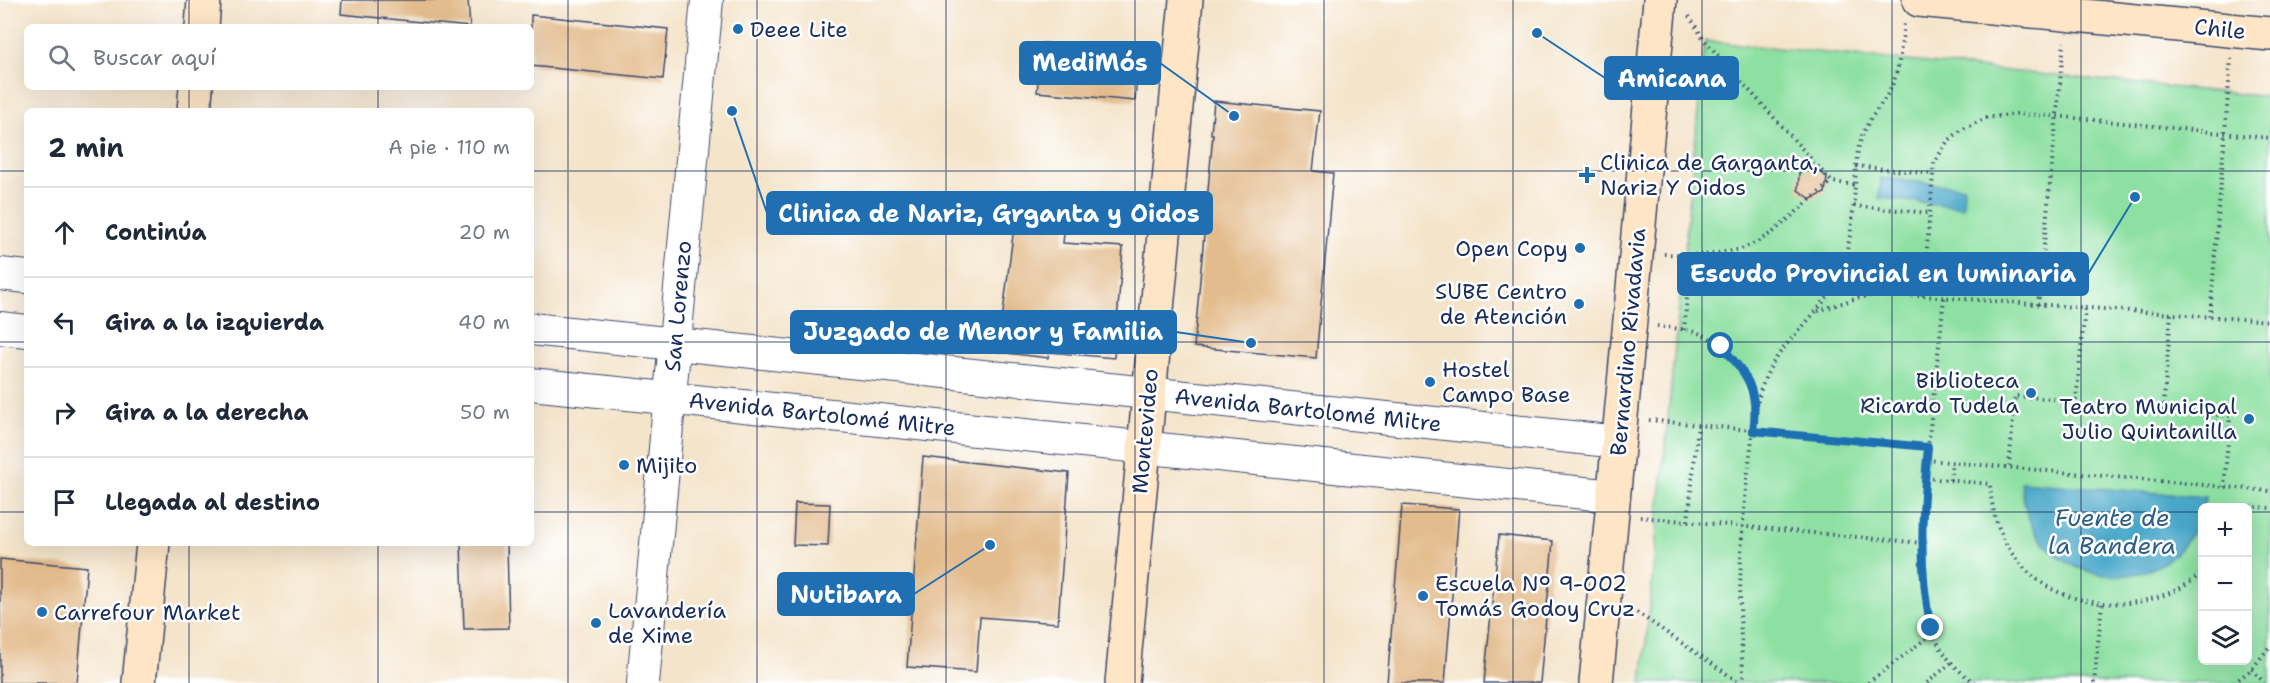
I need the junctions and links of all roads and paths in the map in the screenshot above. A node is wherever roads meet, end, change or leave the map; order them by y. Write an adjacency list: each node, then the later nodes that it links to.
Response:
1 (204, 0): 7 (street)
2 (707, 0): 39 (street, San Lorenzo)
3 (1186, 0): 41 (street, Montevideo)
4 (1672, 4): 18 (path); 47 (street, Bernardino Rivadavia)
5 (1912, 10): 6 (street, Chile); 16 (path)
6 (2160, 12): 8 (street, Chile)
7 (201, 24)
8 (2270, 34)
9 (2061, 76): 13 (path)
10 (196, 90): 12 (street)
11 (2227, 93): 14 (path)
12 (194, 108)
13 (2056, 116): 14 (path); 17 (path); 28 (path)
14 (2224, 132): 15 (path); 32 (path)
15 (2270, 138)
16 (1856, 166): 17 (path); 19 (path)
17 (1933, 174): 21 (path)
18 (1832, 182): 19 (path); 22 (path)
19 (1855, 185): 20 (path)
20 (1854, 206): 21 (path); 30 (path)
21 (1930, 213): 26 (path)
22 (1691, 255): 23 (path); 37 (path)
23 (1684, 256)
24 (0, 274): 25 (street)
25 (24, 277)
26 (1923, 296): 27 (path); 30 (path)
27 (1944, 298): 28 (path); 49 (path)
28 (2038, 304): 29 (path)
29 (2085, 308): 31 (path); 52 (path)
30 (1817, 311): 43 (path)
31 (2171, 314): 32 (path); 55 (path)
32 (2210, 317): 33 (path)
33 (2270, 321)
34 (0, 328): 38 (street)
35 (1677, 328): 37 (path)
36 (534, 329): 39 (street, Avenida Bartolomé Mitre)
37 (1684, 330): 43 (path)
38 (24, 331)
39 (675, 344): 41 (street, Avenida Bartolomé Mitre); 42 (street, San Lorenzo)
40 (534, 384): 42 (street, Avenida Bartolomé Mitre)
41 (1149, 394): 47 (street, Avenida Bartolomé Mitre); 48 (street, Montevideo)
42 (670, 398): 48 (street, Avenida Bartolomé Mitre); 73 (street, San Lorenzo)
43 (1757, 410): 46 (path)
44 (1667, 422): 45 (path)
45 (1698, 425): 46 (path); 61 (path)
46 (1753, 431): 49 (path); 62 (path)
47 (1618, 442): 57 (street, Bernardino Rivadavia)
48 (1144, 447): 57 (street, Avenida Bartolomé Mitre); 74 (street, Montevideo)
49 (1928, 447): 50 (path)
50 (1927, 460): 51 (path); 53 (path)
51 (1952, 462): 52 (path); 54 (path)
52 (2008, 466): 55 (path)
53 (1926, 478): 54 (path); 63 (path)
54 (1950, 480): 66 (path)
55 (2224, 487): 56 (path)
56 (2270, 491)
57 (1614, 496): 75 (street, Bernardino Rivadavia)
58 (2252, 506): 59 (path)
59 (2270, 508)
60 (1658, 518): 61 (path)
61 (1688, 521): 62 (path)
62 (1742, 525): 63 (path); 76 (path)
63 (1922, 543): 68 (path)
64 (153, 546): 72 (street)
65 (2198, 575): 66 (path)
66 (2102, 603): 80 (path)
67 (1648, 621): 76 (path)
68 (1934, 633): 70 (path); 77 (path)
69 (2270, 646): 71 (path)
70 (1951, 663): 78 (path); 79 (path)
71 (2252, 669): 81 (path); 82 (path)
72 (140, 683)
73 (643, 683)
74 (1122, 683)
75 (1596, 683)
76 (1742, 683)
77 (1868, 683)
78 (1927, 683)
79 (1975, 683)
80 (2094, 683)
81 (2234, 683)
82 (2264, 683)

